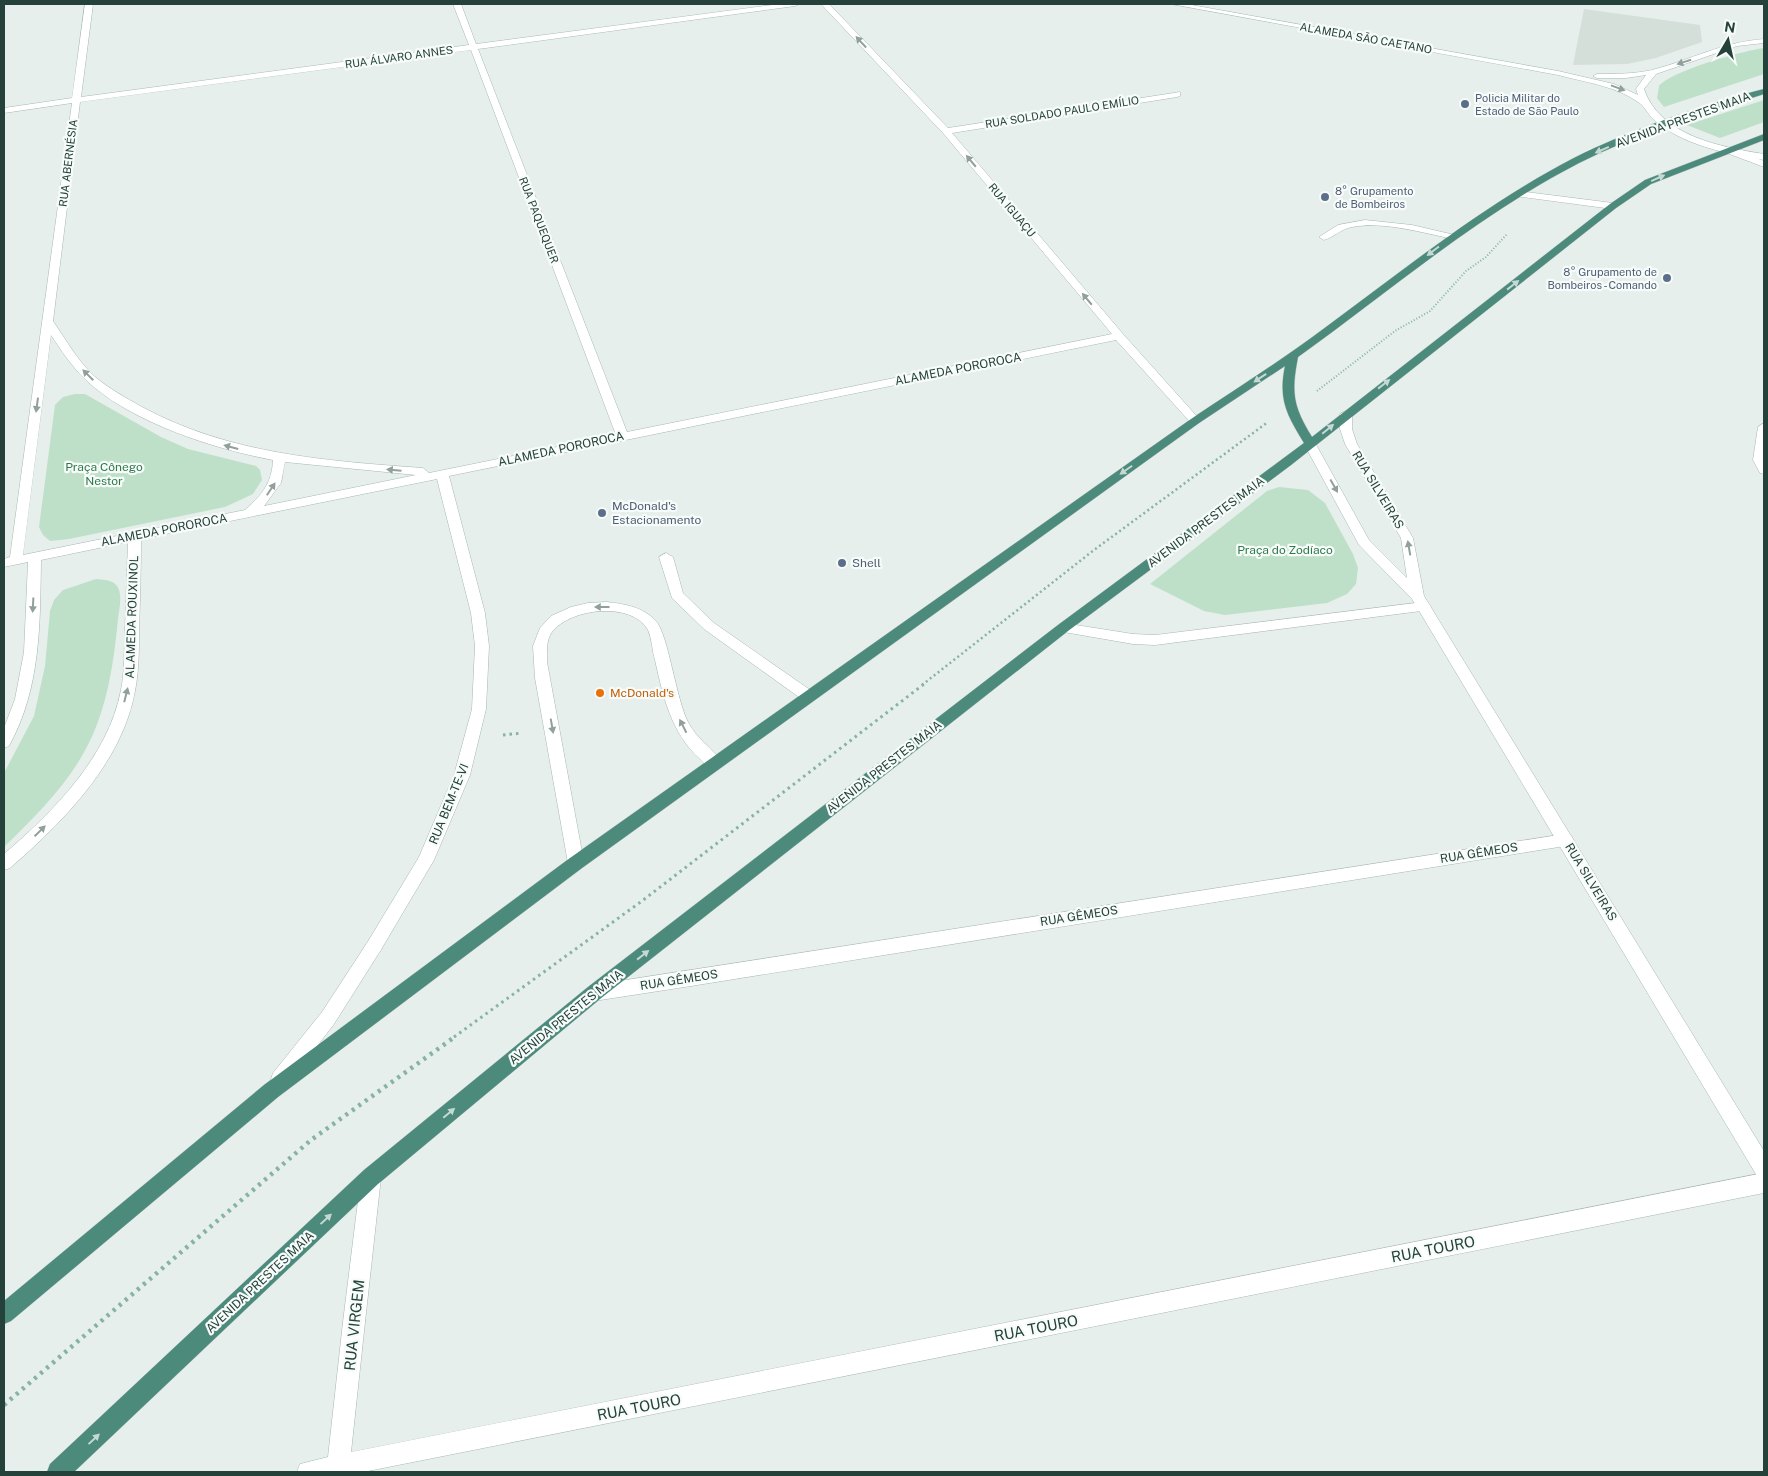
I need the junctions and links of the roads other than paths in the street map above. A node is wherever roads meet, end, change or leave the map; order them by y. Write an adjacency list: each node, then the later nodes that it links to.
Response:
1 (89, 4): 12 (street, RUA ABERNÉSIA)
2 (457, 4): 7 (street, RUA PAQUEQUER)
3 (795, 4): 7 (street, RUA ÁLVARO ANNES)
4 (825, 4): 16 (street, RUA IGUAÇU, one-way to 4)
5 (1175, 4): 9 (street, ALAMEDA SÃO CAETANO)
6 (1764, 40): 8 (street, ALAMEDA SÃO CAETANO, one-way to 8)
7 (473, 47): 12 (street, RUA ÁLVARO ANNES); 31 (street, RUA PAQUEQUER)
8 (1653, 72): 9 (street, ALAMEDA SÃO CAETANO); 13 (street)
9 (1558, 73): 13 (street, ALAMEDA SÃO CAETANO, one-way to 13)
10 (1764, 91): 15 (highway, AVENIDA PRESTES MAIA)
11 (1177, 94): 16 (street, RUA SOLDADO PAULO EMÍLIO)
12 (76, 100): 14 (street, RUA ÁLVARO ANNES); 25 (street, RUA ABERNÉSIA)
13 (1642, 100): 15 (street)
14 (4, 110)
15 (1663, 124): 18 (street); 21 (highway, AVENIDA PRESTES MAIA, one-way to 21)
16 (946, 131): 26 (street, RUA IGUAÇU, one-way to 16)
17 (1764, 137): 18 (highway, AVENIDA PRESTES MAIA)
18 (1727, 150): 19 (street); 20 (street); 22 (highway, AVENIDA PRESTES MAIA, one-way to 18)
19 (1764, 157)
20 (1764, 164)
21 (1518, 194): 22 (street); 23 (highway, AVENIDA PRESTES MAIA)
22 (1614, 206): 28 (highway, AVENIDA PRESTES MAIA, one-way to 22)
23 (1454, 236): 24 (street); 27 (highway, AVENIDA PRESTES MAIA, one-way to 27)
24 (1324, 238)
25 (48, 322): 33 (street, one-way to 25); 40 (street, one-way to 40)
26 (1119, 336): 29 (street, RUA IGUAÇU); 31 (street, ALAMEDA POROROCA)
27 (1293, 356): 29 (highway, AVENIDA PRESTES MAIA, one-way to 29); 32 (highway)
28 (1346, 414): 32 (highway, AVENIDA PRESTES MAIA, one-way to 28); 41 (street, RUA SILVEIRAS, one-way to 28)
29 (1195, 421): 43 (highway, AVENIDA PRESTES MAIA, one-way to 43)
30 (1764, 427): 34 (street)
31 (622, 436): 35 (street, ALAMEDA POROROCA)
32 (1310, 444): 41 (street, RUA SILVEIRAS, one-way to 41); 42 (highway, AVENIDA PRESTES MAIA)
33 (279, 458): 35 (street, one-way to 33); 36 (street, one-way to 33)
34 (1764, 470)
35 (442, 474): 36 (street, ALAMEDA POROROCA); 50 (street, RUA BEM-TE-VI)
36 (249, 513): 37 (street, ALAMEDA POROROCA)
37 (135, 536): 38 (street, ALAMEDA POROROCA); 47 (street, ALAMEDA ROUXINOL, one-way to 37)
38 (35, 556): 40 (street, ALAMEDA POROROCA); 44 (street, one-way to 44)
39 (666, 557): 43 (street)
40 (10, 562)
41 (1420, 601): 42 (street); 46 (street, RUA SILVEIRAS)
42 (1064, 628): 49 (highway, AVENIDA PRESTES MAIA, one-way to 42)
43 (808, 696): 45 (highway, AVENIDA PRESTES MAIA)
44 (4, 742)
45 (714, 763): 48 (highway, AVENIDA PRESTES MAIA); 48 (street, one-way to 48)
46 (1564, 840): 49 (street, RUA GÊMEOS); 51 (street, RUA SILVEIRAS)
47 (4, 863)
48 (576, 863): 50 (highway, AVENIDA PRESTES MAIA)
49 (594, 993): 52 (highway, AVENIDA PRESTES MAIA, one-way to 49)
50 (271, 1091): 54 (highway, AVENIDA PRESTES MAIA)
51 (1764, 1169)
52 (371, 1178): 55 (street, RUA VIRGEM); 56 (highway, AVENIDA PRESTES MAIA, one-way to 52)
53 (1764, 1183): 55 (street, RUA TOURO)
54 (4, 1314)
55 (339, 1469): 57 (street, RUA TOURO)
56 (58, 1472)
57 (308, 1472)

